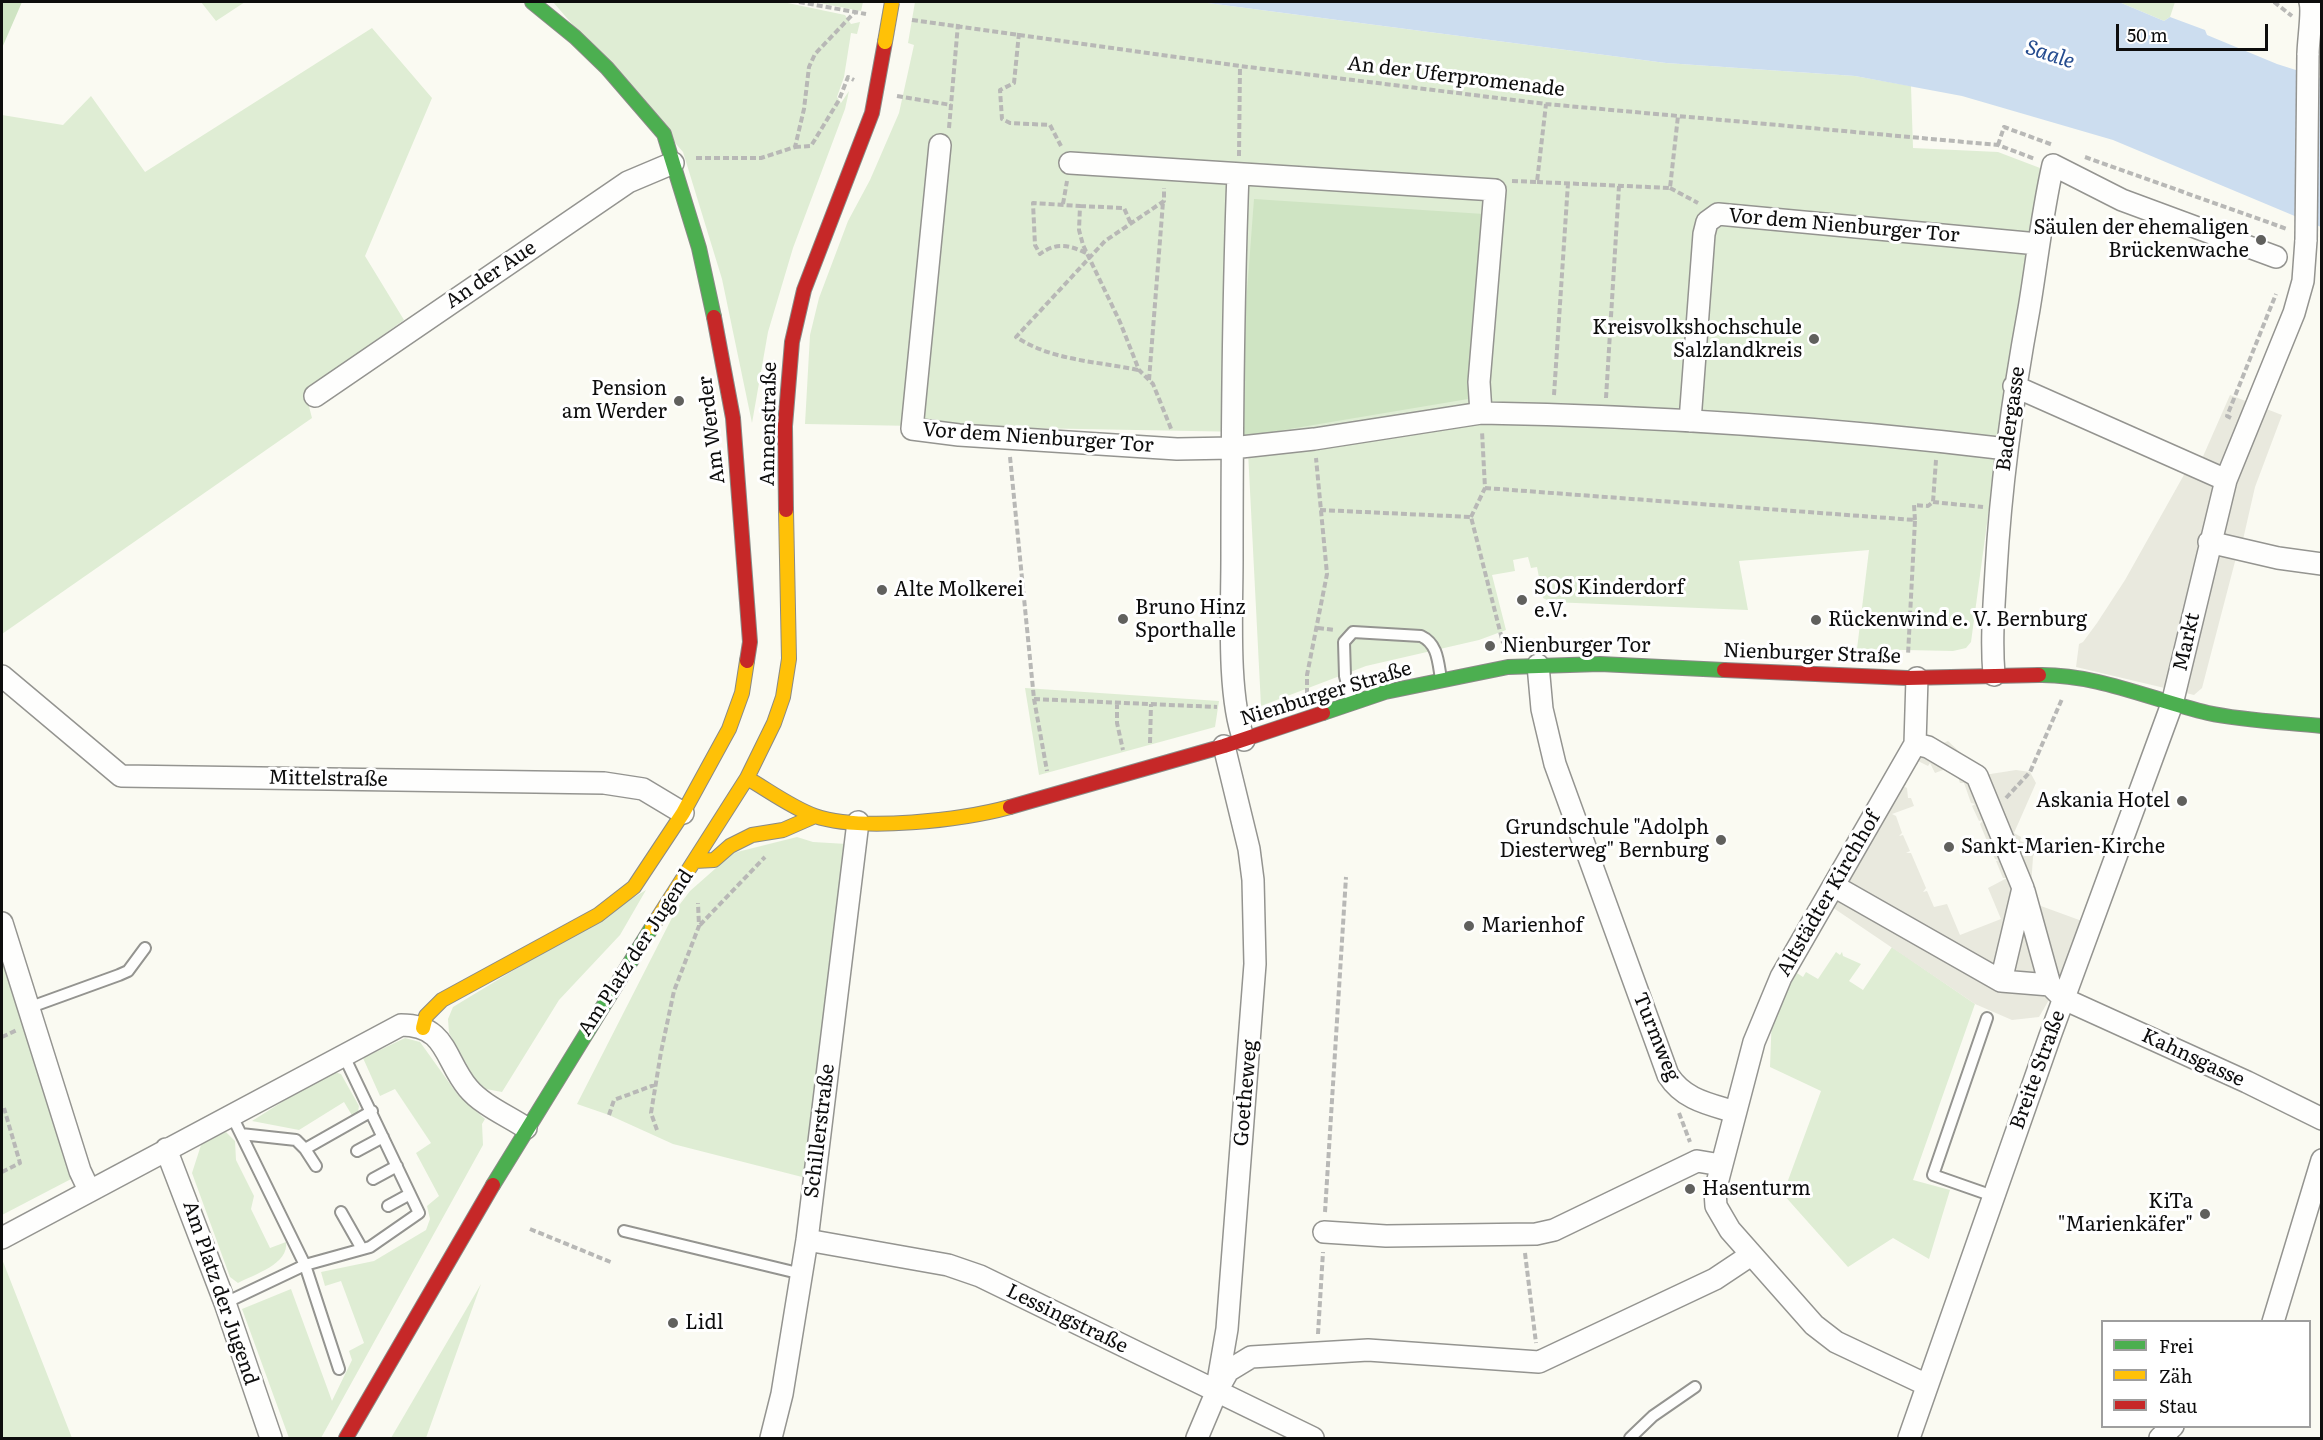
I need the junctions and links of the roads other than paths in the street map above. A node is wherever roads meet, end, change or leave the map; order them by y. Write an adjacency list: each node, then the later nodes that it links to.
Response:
1 (532, 2): 5 (street, Am Werder)
2 (892, 2): 29 (street, Annenstraße, bridge)
3 (2314, 8): 16 (street, Markt, bridge)
4 (940, 145): 14 (street, Vor dem Nienburger Tor)
5 (673, 163): 11 (street, An der Aue); 30 (street, Am Werder)
6 (1070, 163): 7 (street)
7 (1238, 174): 12 (street); 14 (street)
8 (2038, 244): 9 (street, Badergasse); 10 (street, Badergasse); 13 (street, Vor dem Nienburger Tor)
9 (2276, 257)
10 (2014, 386): 15 (street, Badergasse); 16 (street)
11 (315, 396)
12 (1481, 413): 13 (street, Vor dem Nienburger Tor); 14 (street, Vor dem Nienburger Tor)
13 (1690, 421): 15 (street, Vor dem Nienburger Tor)
14 (1232, 448): 27 (street)
15 (2007, 449): 20 (street, Badergasse)
16 (2226, 480): 17 (street, Markt)
17 (2209, 542): 18 (street); 25 (street, Markt)
18 (2322, 564)
19 (1538, 665): 22 (street, Nienburger Straße); 23 (street, Nienburger Straße); 46 (street, Turmweg)
20 (1994, 675): 22 (street, Nienburger Straße); 25 (street, Nienburger Straße)
21 (2, 676): 30 (street, Mittelstraße)
22 (1912, 678): 28 (street, Altstädter Kirchhof)
23 (1441, 679): 24 (street, Nienburger Straße); 24 (lane)
24 (1351, 704): 27 (street, Nienburger Straße)
25 (2172, 704): 26 (street); 40 (street, Breite Straße)
26 (2322, 726)
27 (1234, 743): 32 (street, Nienburger Straße); 77 (street, Goetheweg)
28 (1915, 744): 34 (street, Altstädter Kirchhof); 36 (street)
29 (747, 778): 31 (street, Nienburger Straße); 33 (street, Am Platz der Jugend)
30 (683, 813): 35 (street, Am Werder)
31 (814, 816): 32 (street, Nienburger Straße); 33 (street)
32 (858, 822): 67 (street, Schillerstraße)
33 (695, 861): 49 (street, Am Platz der Jugend)
34 (1834, 886): 39 (street); 46 (street, Altstädter Kirchhof)
35 (634, 887): 43 (street, Am Platz der Jugend)
36 (2023, 888): 39 (street); 40 (street)
37 (2, 923): 41 (street)
38 (145, 948): 41 (lane)
39 (2001, 981): 40 (street, Kahnsgasse)
40 (2057, 992): 47 (street, Kahnsgasse); 61 (street, Breite Straße)
41 (28, 1008): 59 (street)
42 (1987, 1018): 61 (lane)
43 (423, 1028): 44 (street); 49 (street)
44 (343, 1054): 45 (lane); 48 (street)
45 (372, 1111): 50 (lane); 52 (lane)
46 (1735, 1112): 55 (street)
47 (2322, 1119)
48 (236, 1125): 51 (street); 52 (lane); 70 (lane)
49 (526, 1128): 79 (street, Am Platz der Jugend)
50 (383, 1137): 53 (lane); 57 (lane)
51 (166, 1149): 59 (street); 72 (street, Am Platz der Jugend)
52 (306, 1149): 56 (lane)
53 (357, 1151)
54 (2322, 1160): 73 (street)
55 (1721, 1165): 65 (street); 69 (street)
56 (316, 1166)
57 (397, 1166): 58 (lane); 60 (lane)
58 (373, 1179)
59 (89, 1190): 66 (street)
60 (410, 1194): 62 (lane); 68 (lane)
61 (1994, 1196): 75 (street, Breite Straße)
62 (388, 1206)
63 (341, 1212): 68 (lane)
64 (624, 1231): 71 (lane)
65 (1324, 1232)
66 (2, 1238)
67 (807, 1240): 71 (street, Schillerstraße); 77 (street, Lessingstraße)
68 (362, 1249): 70 (lane)
69 (1752, 1255): 75 (street); 77 (street)
70 (305, 1265): 72 (lane); 74 (lane)
71 (802, 1274): 80 (street, Schillerstraße)
72 (225, 1303): 78 (street, Am Platz der Jugend)
73 (2274, 1320)
74 (339, 1369)
75 (1927, 1385): 84 (street, Breite Straße)
76 (1695, 1386): 83 (lane)
77 (1216, 1393): 81 (street, Goetheweg); 82 (street, Lessingstraße)
78 (271, 1438)
79 (346, 1438)
80 (771, 1438)
81 (1197, 1438)
82 (1313, 1438)
83 (1630, 1438)
84 (1908, 1438)

